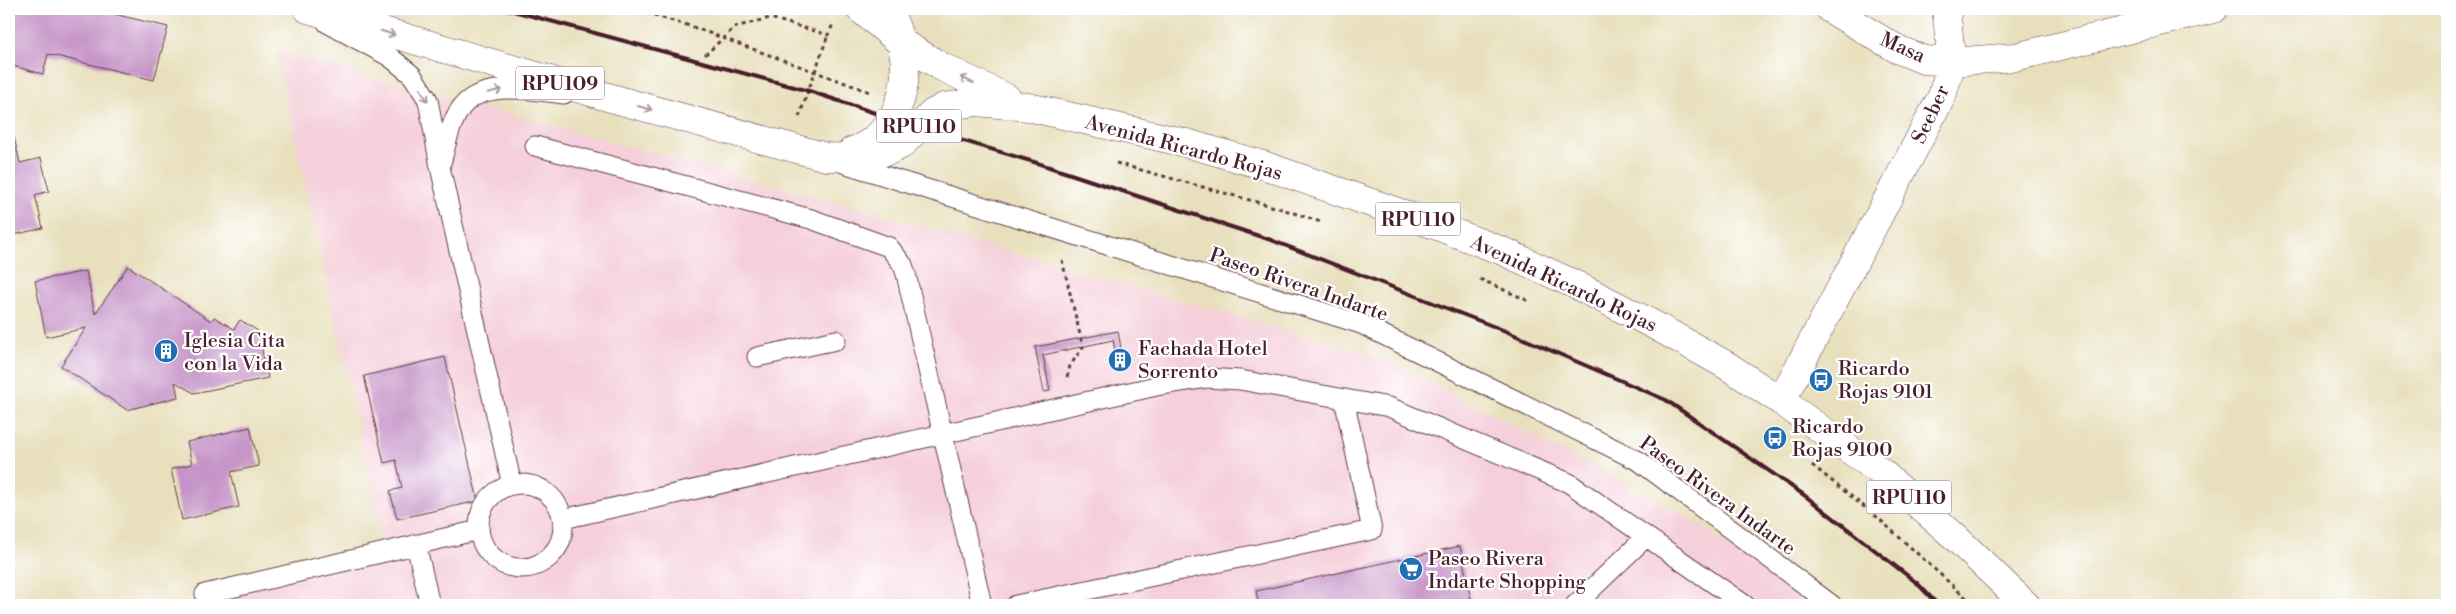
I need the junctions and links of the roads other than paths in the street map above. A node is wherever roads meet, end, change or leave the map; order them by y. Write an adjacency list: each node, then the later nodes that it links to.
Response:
1 (300, 9): 14 (lane, one-way to 14)
2 (308, 9): 10 (main road, Avenida Ricardo Rojas / RPU109, one-way to 10)
3 (860, 9): 8 (main road, Avenida Ricardo Rojas / RPU110)
4 (889, 9): 8 (main road, RPU109)
5 (1830, 9): 9 (main road, Masa)
6 (1946, 9): 9 (main road)
7 (2214, 9): 9 (main road, Seeber)
8 (899, 41): 11 (main road, Avenida Ricardo Rojas / RPU110, one-way to 8); 13 (main road, Avenida Ricardo Rojas / RPU109)
9 (1952, 62): 18 (main road, Seeber)
10 (618, 100): 13 (main road, Avenida Ricardo Rojas / RPU109, one-way to 13); 14 (lane, one-way to 10)
11 (1028, 107): 13 (main road, Avenida Ricardo Rojas / RPU110); 18 (main road, Avenida Ricardo Rojas / RPU110)
12 (535, 146): 19 (lane)
13 (800, 151): 31 (lane, Paseo Rivera Indarte)
14 (440, 167): 20 (lane)
15 (836, 340): 16 (lane)
16 (757, 357)
17 (1344, 399): 19 (lane); 23 (lane); 28 (lane)
18 (1781, 401): 32 (main road, Avenida Ricardo Rojas / RPU110)
19 (943, 434): 21 (lane); 27 (lane)
20 (512, 485): 21 (lane); 22 (lane)
21 (563, 519): 22 (lane)
22 (479, 530): 24 (lane)
23 (1646, 537): 29 (lane); 30 (lane)
24 (416, 544): 25 (lane); 26 (lane)
25 (208, 605)
26 (430, 605)
27 (982, 605)
28 (1016, 605)
29 (1575, 605)
30 (1745, 605)
31 (1832, 605)
32 (2026, 605)

